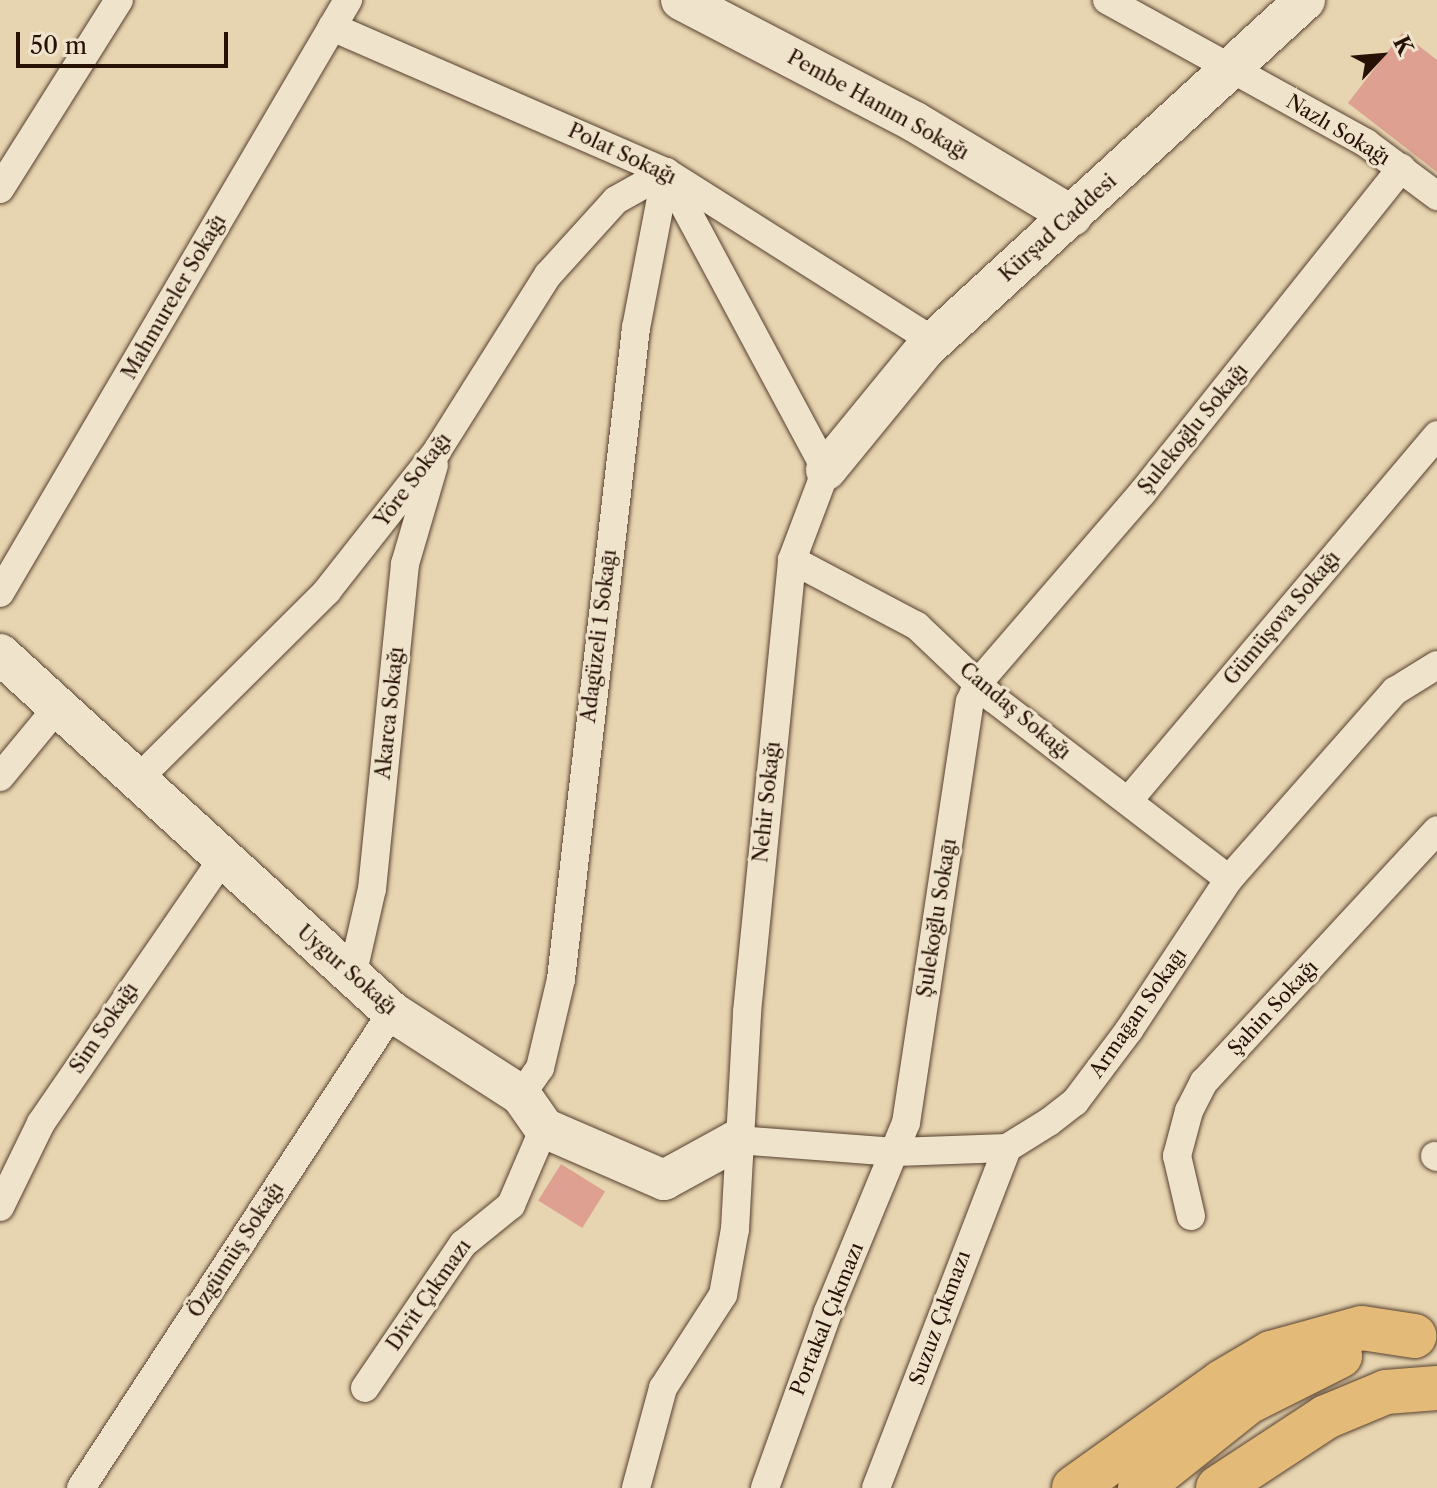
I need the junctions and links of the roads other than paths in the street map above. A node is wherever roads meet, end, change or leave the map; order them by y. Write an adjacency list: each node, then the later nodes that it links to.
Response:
1 (119, 0): 10 (street)
2 (348, 0): 6 (street, Mahmureler Sokağı)
3 (681, 0): 12 (street, Pembe Hanım Sokağı)
4 (1107, 0): 7 (street, Nazlı Sokağı)
5 (1305, 0): 7 (street, Kürşad Caddesi)
6 (332, 27): 9 (street, Polat Sokağı); 18 (street, Mahmureler Sokağı)
7 (1234, 70): 8 (street, Nazlı Sokağı); 12 (street, Kürşad Caddesi)
8 (1401, 168): 11 (street, Nazlı Sokağı); 21 (street, Şulekoğlu Sokağı)
9 (666, 172): 13 (street, Polat Sokağı); 15 (street, Yöre Sokağı); 16 (street); 31 (street, Adagüzeli 1 Sokaḡı)
10 (0, 189)
11 (1437, 196)
12 (1072, 216): 13 (street, Kürşad Caddesi)
13 (933, 341): 16 (street, Kürşad Caddesi)
14 (1437, 435): 25 (street, Gümüşova Sokağı)
15 (437, 451): 24 (street, Yöre Sokağı); 29 (street, Akarca Sokağı)
16 (826, 470): 17 (street, Nehir Sokağı)
17 (792, 560): 21 (street, Candaş Sokağı); 33 (street, Nehir Sokağı)
18 (0, 593)
19 (0, 654): 22 (street, Uygur Sokağı)
20 (1437, 665): 28 (street, Armaḡan Sokaḡı)
21 (978, 683): 25 (street, Candaş Sokağı); 35 (street, Şulekoğlu Sokaḡı)
22 (56, 709): 23 (street); 24 (street, Uygur Sokağı)
23 (0, 777)
24 (140, 777): 27 (street, Uygur Sokağı)
25 (1128, 801): 28 (street, Candaş Sokağı)
26 (1437, 830): 37 (street, Şahin Sokağı)
27 (223, 858): 29 (street, Uygur Sokağı); 36 (street, Sim Sokağı)
28 (1229, 879): 34 (street, Armaḡan Sokaḡı)
29 (352, 976): 30 (street, Uygur Sokağı)
30 (392, 1012): 31 (street, Uygur Sokağı); 42 (street, Özgümüş Sokağı)
31 (521, 1095): 32 (street, Uygur Sokağı)
32 (544, 1128): 33 (street); 39 (street, Divit Çıkmazı)
33 (737, 1140): 35 (street); 43 (street, Nehir Sokağı)
34 (1007, 1148): 35 (street); 45 (street, Suzuz Çıkmazı)
35 (896, 1152): 44 (street, Portakal Çıkmazı)
36 (0, 1207)
37 (1191, 1216)
38 (1426, 1335): 46 (main road); 47 (main road)
39 (365, 1388)
40 (1437, 1388): 41 (main road)
41 (1326, 1417): 48 (main road); 49 (main road)
42 (81, 1488)
43 (636, 1488)
44 (765, 1488)
45 (876, 1488)
46 (1074, 1488)
47 (1140, 1488)
48 (1218, 1488)
49 (1256, 1488)

